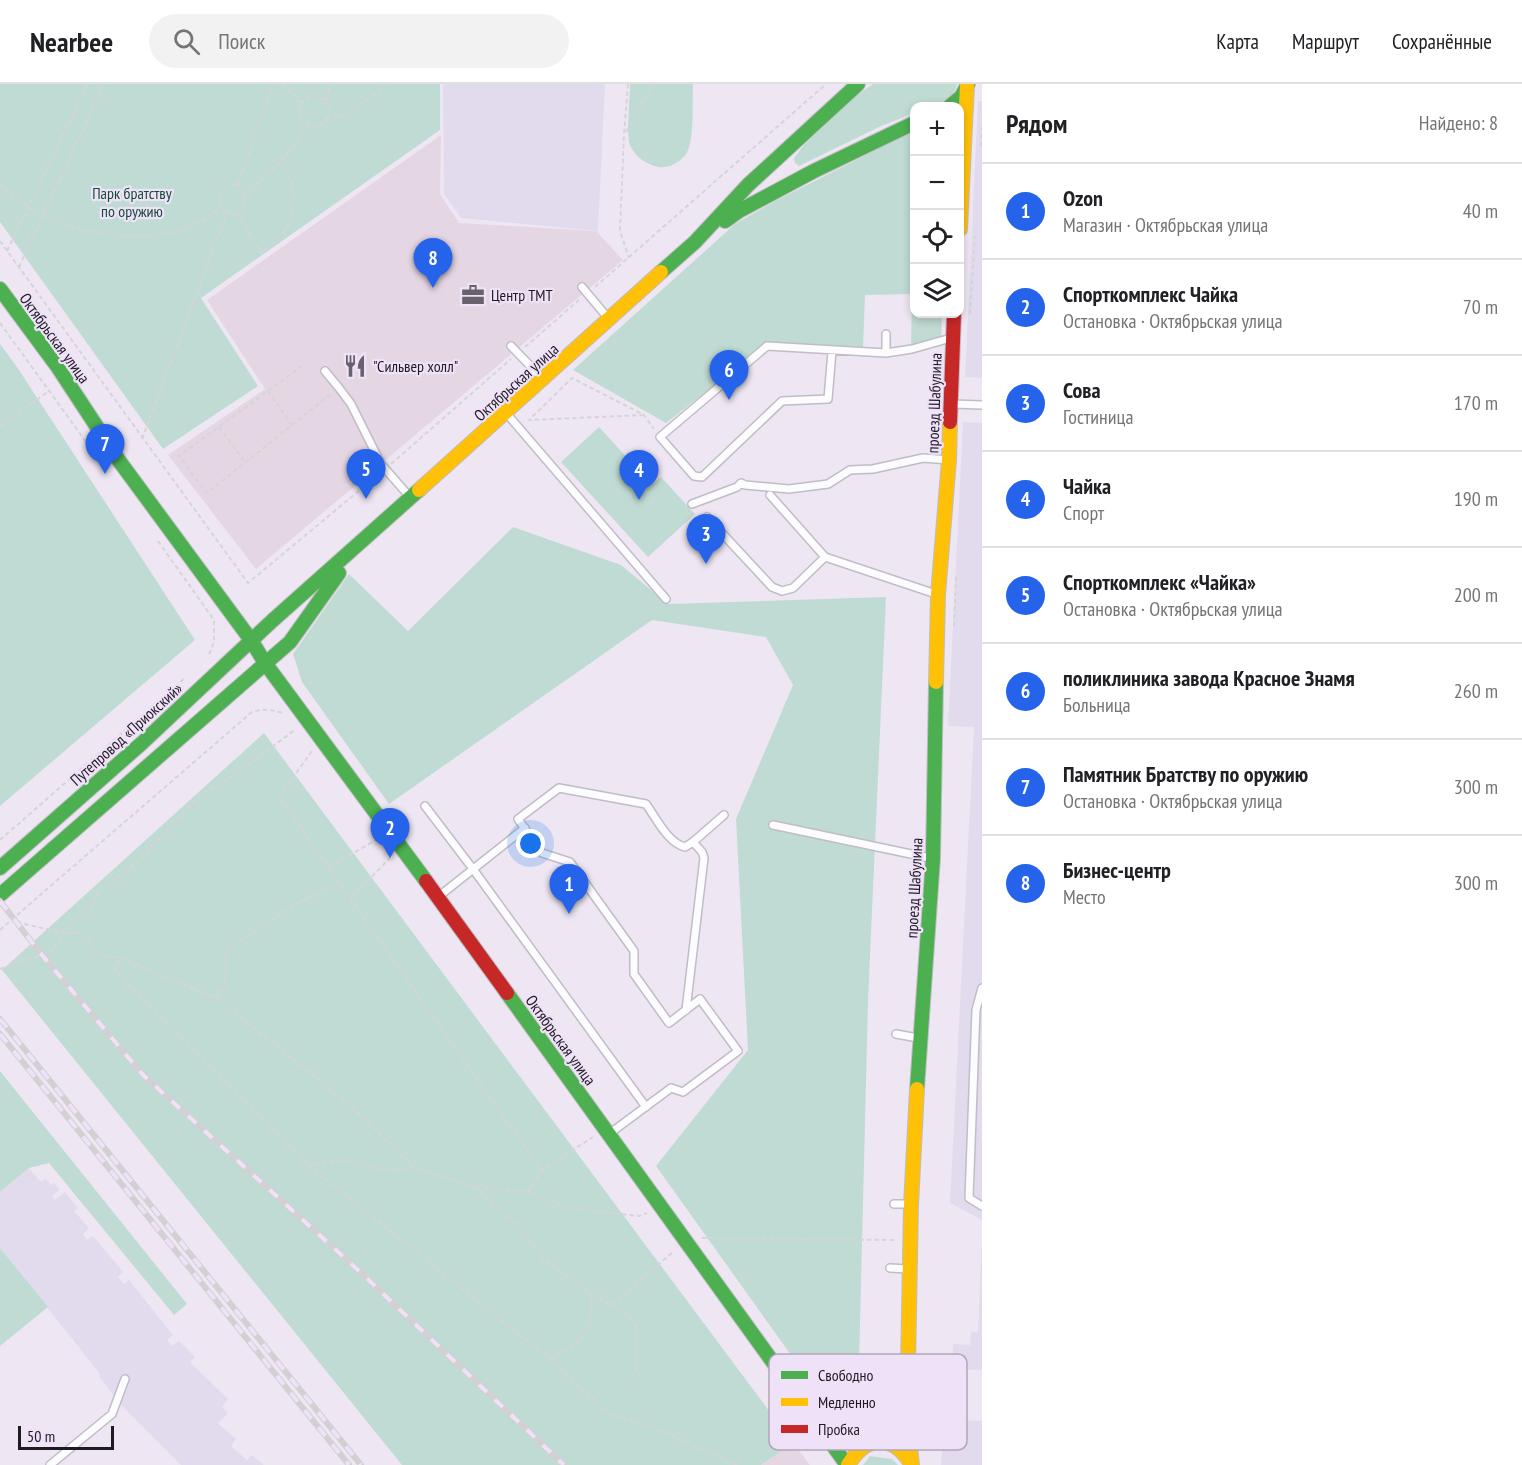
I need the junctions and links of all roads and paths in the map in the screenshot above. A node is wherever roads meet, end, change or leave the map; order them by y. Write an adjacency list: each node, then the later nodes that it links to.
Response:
1 (88, 84): 24 (path)
2 (104, 84): 28 (path)
3 (273, 84): 22 (path)
4 (283, 84): 13 (path)
5 (331, 84): 12 (path)
6 (385, 84): 15 (path)
7 (628, 84): 18 (path)
8 (654, 84): 18 (path)
9 (826, 84): 32 (path)
10 (858, 84): 30 (street, Октябрьская улица)
11 (968, 84): 14 (street); 19 (street)
12 (325, 99): 13 (path); 15 (path)
13 (301, 102): 16 (path)
14 (956, 102)
15 (326, 121): 16 (path)
16 (308, 125): 20 (path)
17 (910, 125): 30 (street, Октябрьская улица)
18 (624, 134): 32 (path)
19 (964, 157)
20 (281, 162): 23 (path); 27 (path)
21 (0, 184): 24 (path)
22 (238, 184): 23 (path); 25 (path)
23 (244, 196): 27 (path)
24 (29, 207): 28 (path); 31 (path)
25 (221, 209): 26 (path); 28 (path)
26 (226, 213): 27 (path); 59 (path)
27 (237, 213)
28 (43, 215): 33 (path)
29 (0, 241): 31 (path)
30 (696, 242): 38 (street, Октябрьская улица)
31 (7, 251): 33 (path)
32 (629, 258): 36 (path)
33 (19, 267): 59 (path)
34 (582, 287): 36 (lane)
35 (0, 289): 72 (street, Октябрьская улица)
36 (588, 293): 38 (lane); 44 (path)
37 (954, 318): 40 (street, проезд Шабулина)
38 (610, 320): 47 (street, Октябрьская улица)
39 (886, 334): 43 (lane)
40 (953, 337): 43 (lane); 51 (street, проезд Шабулина)
41 (511, 346): 44 (lane)
42 (832, 351): 43 (lane); 58 (lane); 58 (lane)
43 (886, 353)
44 (518, 354): 47 (lane); 62 (path)
45 (303, 366): 50 (path)
46 (325, 371): 48 (lane)
47 (543, 379): 53 (street, Октябрьская улица)
48 (339, 388): 55 (path); 62 (lane)
49 (49, 390): 56 (path)
50 (268, 391): 55 (path); 57 (path)
51 (951, 404): 52 (lane); 60 (street, проезд Шабулина)
52 (982, 405)
53 (506, 413): 64 (street, Октябрьская улица); 70 (lane)
54 (644, 415): 54 (path); 58 (path)
55 (292, 424): 61 (path)
56 (0, 426)
57 (219, 427): 61 (path); 61 (path)
58 (660, 437)
59 (142, 439): 62 (path)
60 (949, 460): 65 (lane); 69 (street, проезд Шабулина)
61 (245, 462)
62 (385, 470): 64 (lane)
63 (770, 495): 68 (lane)
64 (410, 498): 67 (street, Октябрьская улица)
65 (692, 504)
66 (707, 517): 68 (lane)
67 (358, 545): 72 (street, Октябрьская улица); 74 (street, Октябрьская улица)
68 (825, 557): 69 (lane)
69 (939, 595): 87 (street, проезд Шабулина)
70 (666, 599)
71 (210, 614): 73 (path)
72 (251, 640): 74 (street, Октябрьская улица); 88 (street, Путепровод «Приокский»)
73 (208, 657)
74 (265, 663): 92 (street, Октябрьская улица); 94 (street)
75 (191, 673): 84 (path)
76 (286, 715): 95 (path, bridge)
77 (291, 722): 96 (path)
78 (312, 751): 89 (path)
79 (425, 806): 90 (lane)
80 (724, 815): 85 (lane)
81 (773, 825): 87 (lane)
82 (525, 828): 85 (lane); 90 (lane); 101 (lane)
83 (374, 836): 89 (path)
84 (0, 840)
85 (693, 842): 101 (lane)
86 (383, 849): 93 (path)
87 (933, 858): 103 (street, проезд Шабулина)
88 (0, 868)
89 (329, 868): 91 (path)
90 (473, 869): 92 (lane); 104 (lane)
91 (340, 885): 93 (path); 100 (path)
92 (438, 897): 105 (street, Октябрьская улица)
93 (350, 899): 108 (path)
94 (3, 900): 96 (path)
95 (0, 930)
96 (66, 933): 97 (path); 98 (path)
97 (120, 958): 100 (path); 106 (path)
98 (0, 969)
99 (982, 988): 113 (lane)
100 (216, 999): 107 (path)
101 (686, 1010): 104 (lane)
102 (896, 1035): 103 (lane)
103 (920, 1038): 112 (street, проезд Шабулина)
104 (646, 1107): 105 (lane)
105 (607, 1131): 108 (path); 114 (street, Октябрьская улица)
106 (307, 1164): 107 (path); 123 (path)
107 (415, 1168): 109 (path)
108 (542, 1170): 110 (path)
109 (476, 1187): 110 (path); 119 (path)
110 (528, 1192): 114 (path)
111 (894, 1204): 112 (lane)
112 (911, 1205): 116 (street, проезд Шабулина)
113 (982, 1206)
114 (663, 1209): 115 (street, Октябрьская улица)
115 (685, 1239): 116 (path); 120 (path); 122 (street, Октябрьская улица)
116 (912, 1240): 118 (street, проезд Шабулина)
117 (890, 1268): 118 (lane)
118 (910, 1269): 121 (street, проезд Шабулина)
119 (592, 1295): 120 (path); 123 (path)
120 (612, 1305): 125 (path)
121 (908, 1354)
122 (769, 1356)
123 (551, 1360): 131 (path)
124 (125, 1379): 130 (lane)
125 (628, 1384)
126 (837, 1450): 132 (street, Октябрьская улица)
127 (857, 1450): 132 (street)
128 (903, 1450): 133 (street, проезд Шабулина)
129 (910, 1450): 133 (street, проезд Шабулина)
130 (50, 1465)
131 (738, 1465)
132 (848, 1465)
133 (912, 1465)

